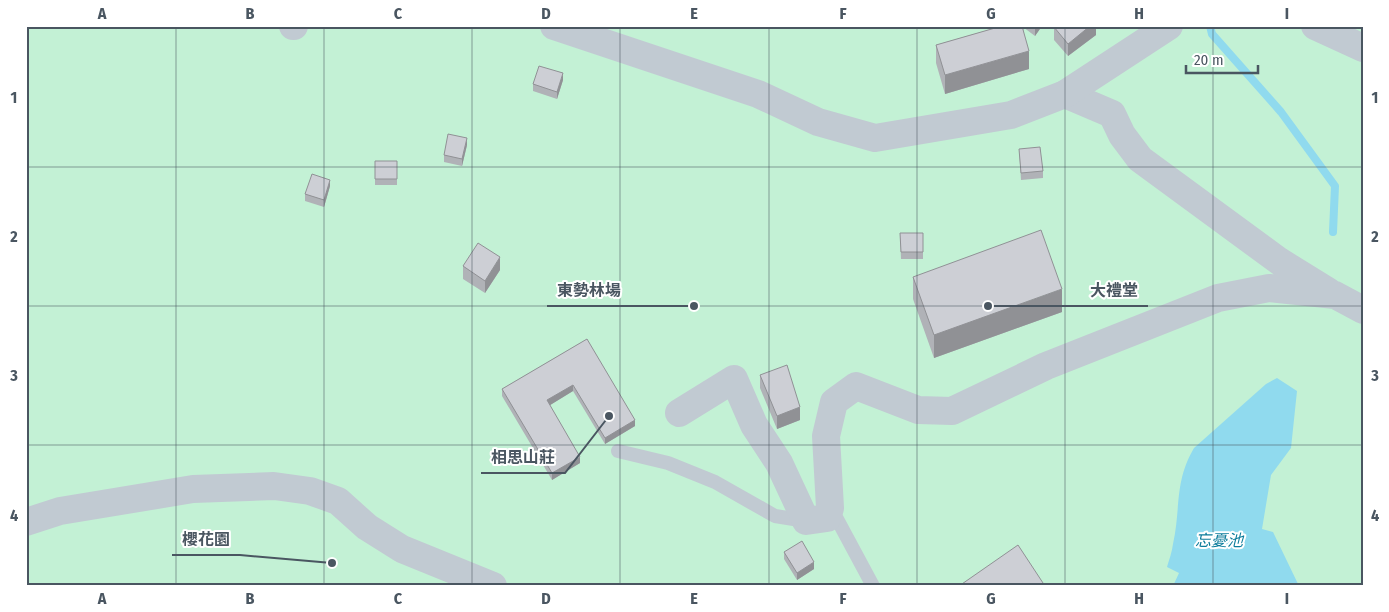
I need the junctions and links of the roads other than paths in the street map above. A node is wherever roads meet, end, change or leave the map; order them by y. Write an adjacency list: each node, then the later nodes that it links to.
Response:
1 (554, 26): 5 (street)
2 (1169, 26): 5 (street)
3 (1315, 26): 4 (street)
4 (1363, 48)
5 (1065, 94): 6 (street)
6 (1335, 295): 7 (street); 10 (street)
7 (1363, 310)
8 (679, 413): 10 (street)
9 (618, 451): 10 (lane)
10 (817, 520): 13 (lane)
11 (26, 522): 12 (street)
12 (492, 586)
13 (873, 586)

